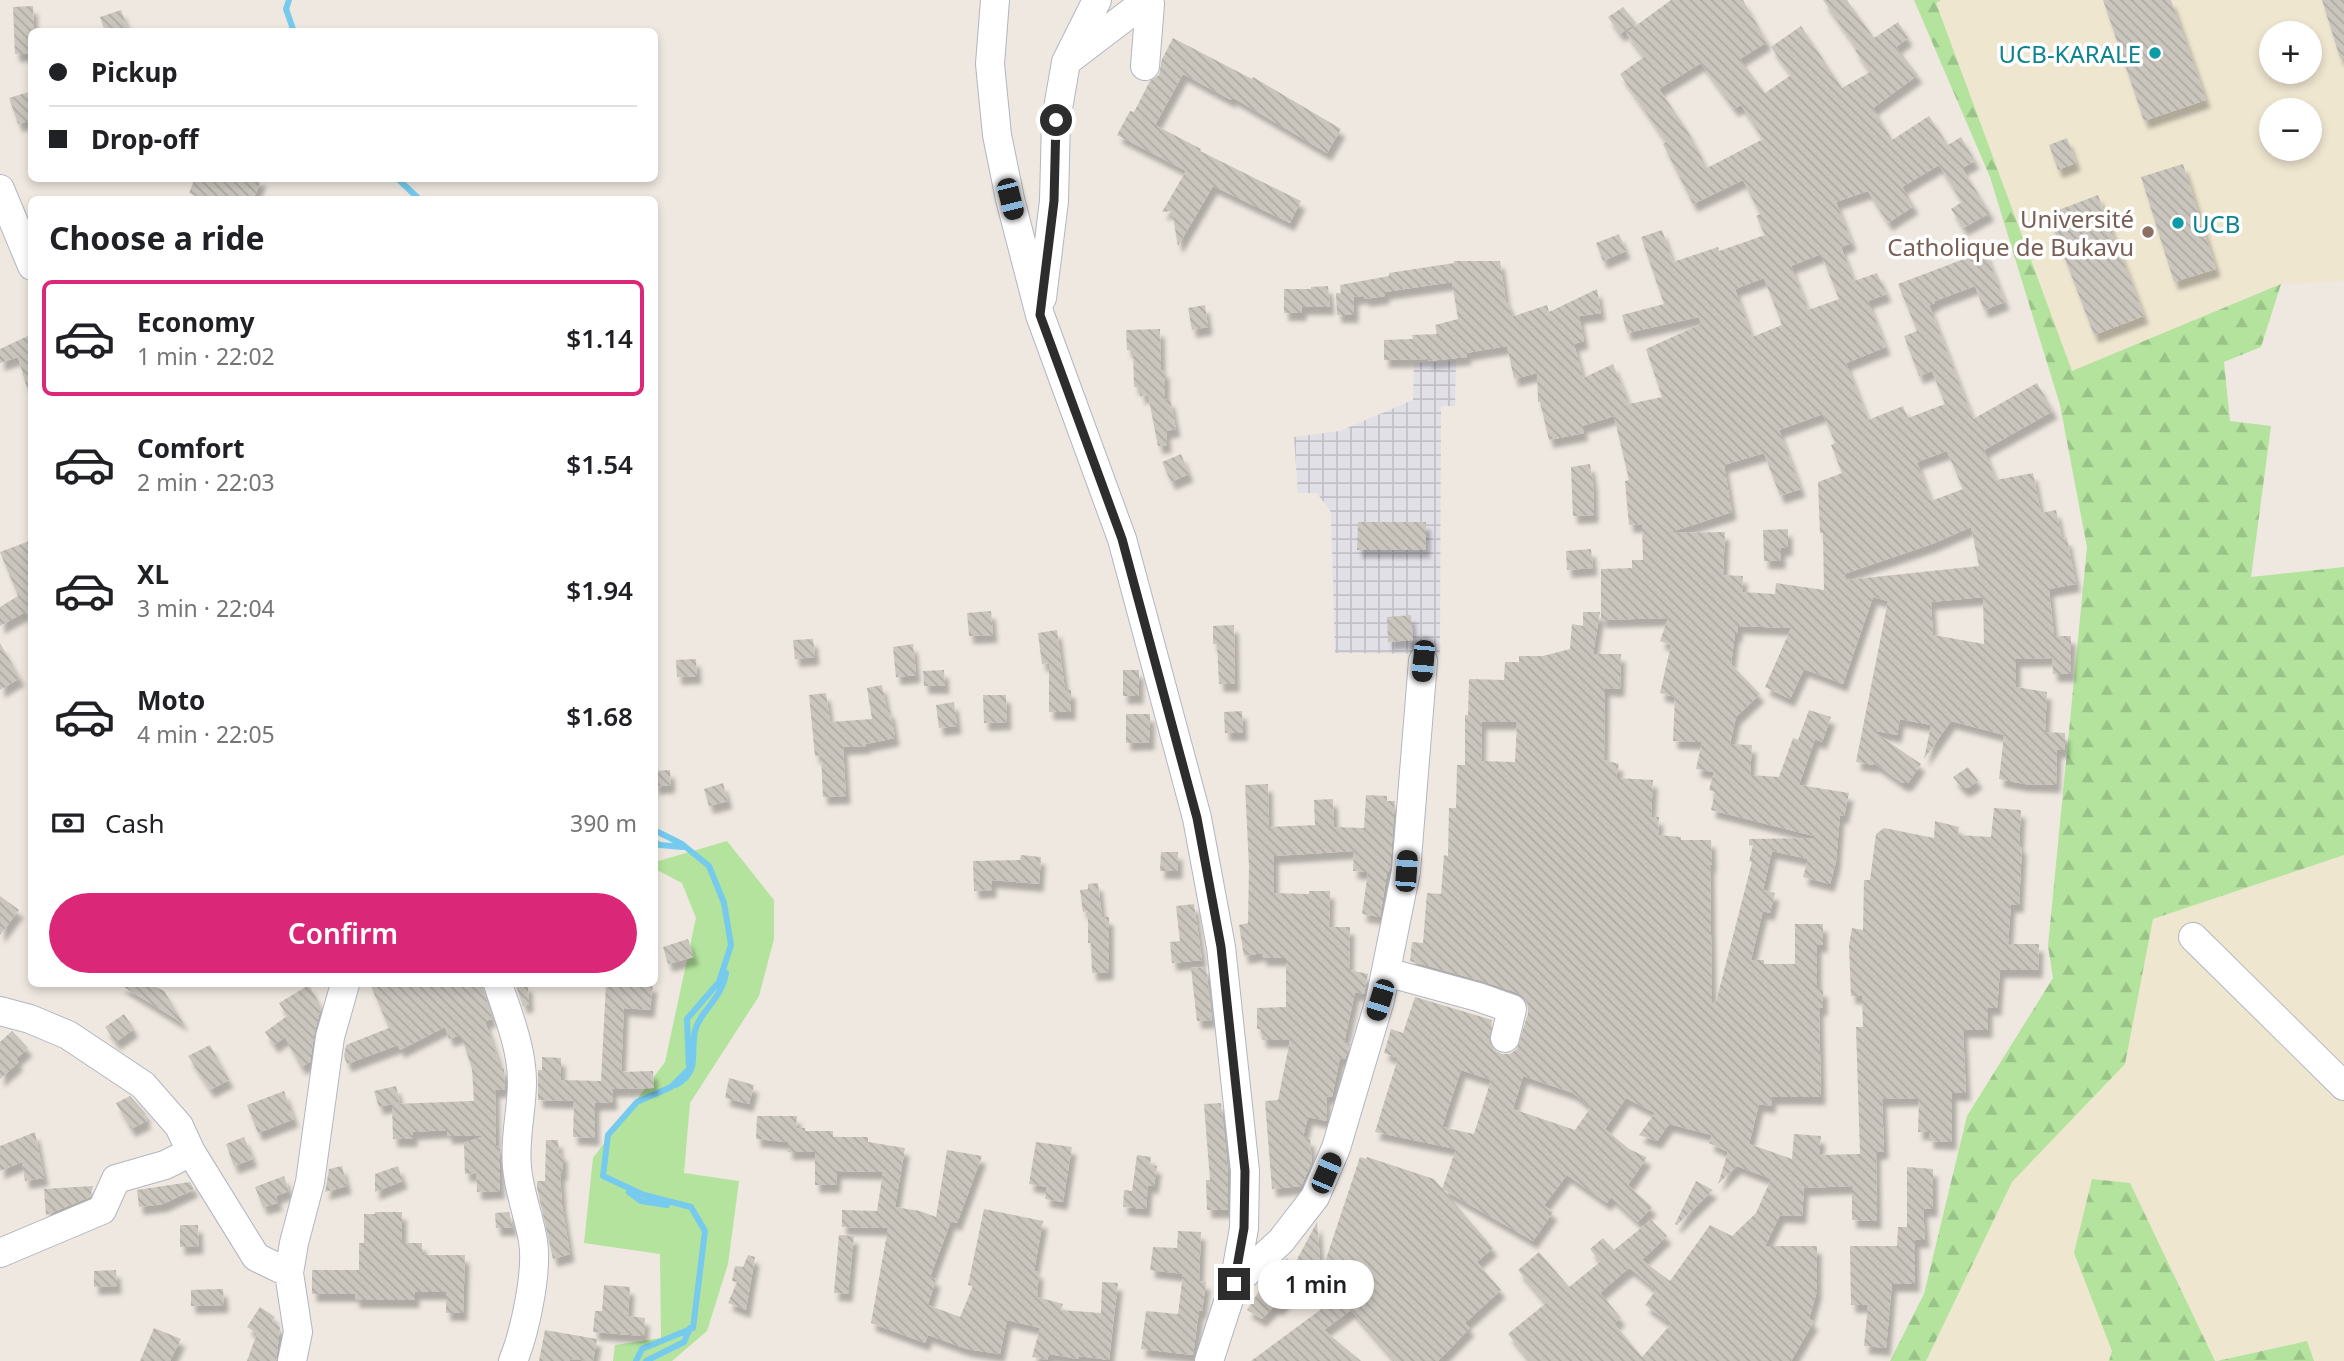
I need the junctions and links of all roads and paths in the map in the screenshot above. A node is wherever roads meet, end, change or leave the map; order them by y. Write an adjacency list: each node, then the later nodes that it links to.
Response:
1 (995, 0): 7 (street)
2 (1097, 0): 3 (street)
3 (1066, 62): 4 (street); 7 (street)
4 (1145, 66)
5 (0, 189): 6 (street)
6 (28, 256)
7 (1040, 315): 19 (street)
8 (1423, 661): 10 (street)
9 (2193, 937): 15 (street)
10 (1387, 972): 14 (street); 19 (street)
11 (344, 987): 18 (street)
12 (499, 987): 21 (street)
13 (0, 1011): 16 (street)
14 (1504, 1038)
15 (2344, 1086)
16 (191, 1152): 17 (street); 18 (street)
17 (0, 1252)
18 (289, 1273): 20 (street)
19 (1234, 1284): 22 (street)
20 (292, 1361)
21 (513, 1361)
22 (1209, 1361)

